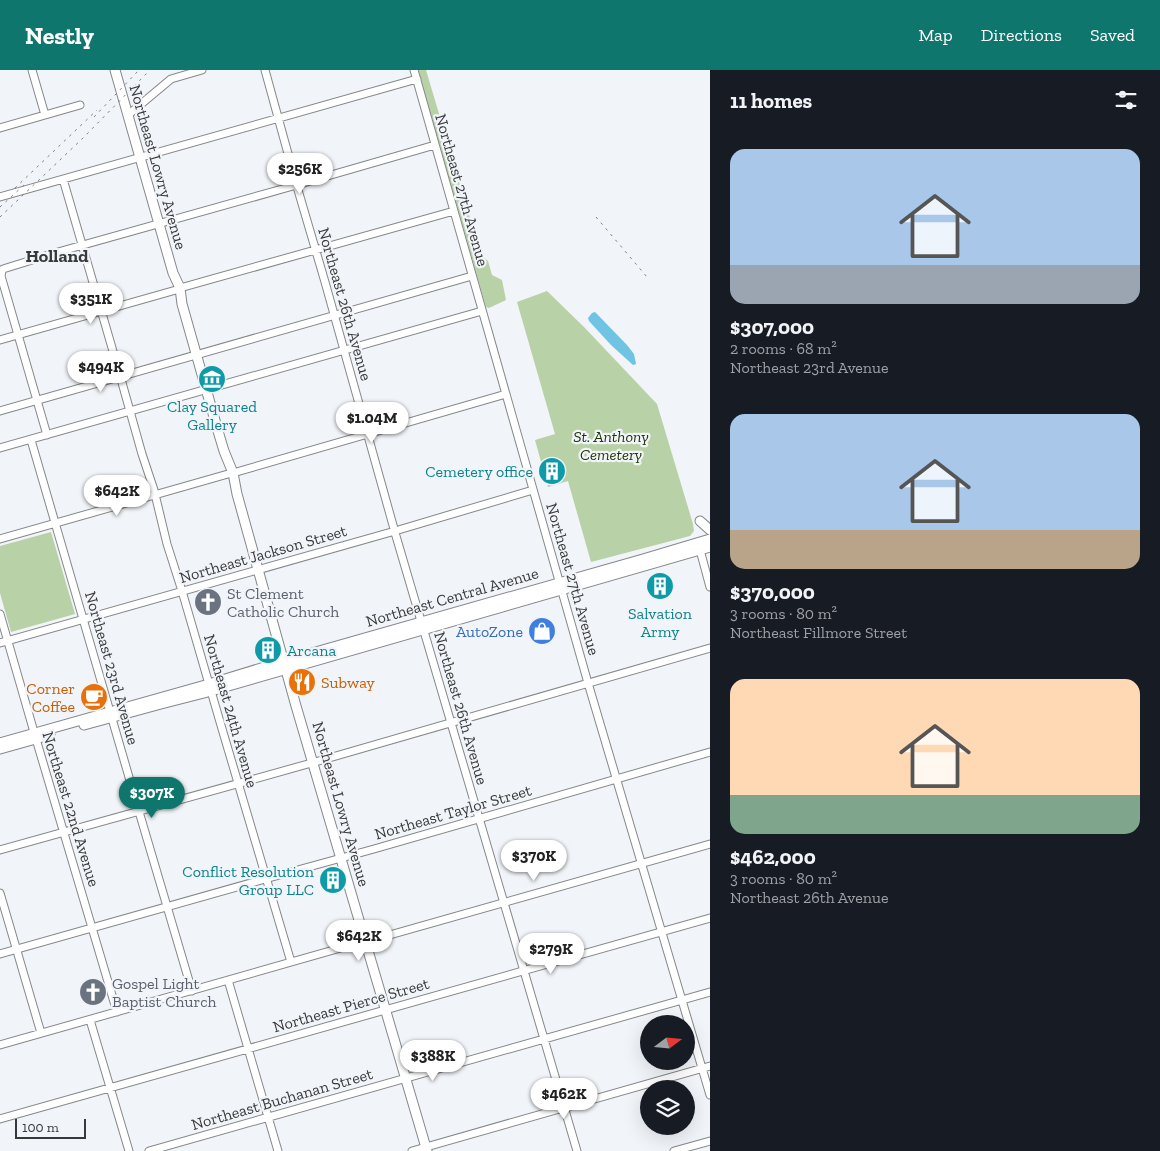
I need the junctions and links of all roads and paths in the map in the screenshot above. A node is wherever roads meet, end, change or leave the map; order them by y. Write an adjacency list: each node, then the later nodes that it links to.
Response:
1 (32, 70): 8 (street)
2 (115, 70): 9 (main road, Northeast Lowry Avenue)
3 (202, 70): 9 (street)
4 (264, 70): 10 (street, Northeast 26th Avenue)
5 (414, 70): 6 (street, Northeast 27th Avenue)
6 (417, 79): 10 (street); 12 (street, Northeast 27th Avenue)
7 (80, 105): 8 (street)
8 (45, 115): 11 (street)
9 (128, 115): 13 (main road, Northeast Lowry Avenue)
10 (278, 119): 13 (street); 15 (street, Northeast 26th Avenue)
11 (0, 128)
12 (435, 145): 15 (street); 17 (street, Northeast 27th Avenue)
13 (140, 158): 14 (street); 18 (main road, Northeast Lowry Avenue)
14 (63, 180): 16 (street); 19 (street, Northeast 24th Avenue)
15 (296, 185): 18 (street); 20 (street, Northeast 26th Avenue)
16 (0, 198)
17 (454, 211): 20 (street); 21 (street, Northeast 27th Avenue)
18 (159, 224): 19 (street); 22 (main road, Northeast Lowry Avenue)
19 (83, 245): 23 (street, Northeast 24th Avenue); 26 (street)
20 (316, 250): 22 (street); 25 (street, Northeast 26th Avenue)
21 (472, 276): 24 (street, Northeast 27th Avenue); 25 (street)
22 (178, 289): 23 (street); 29 (main road, Northeast Lowry Avenue)
23 (102, 310): 26 (street); 30 (street, Northeast 24th Avenue)
24 (482, 310): 28 (street); 32 (street, Northeast 27th Avenue)
25 (334, 315): 28 (street, Northeast 26th Avenue); 29 (street)
26 (18, 335): 27 (street); 33 (street)
27 (0, 340)
28 (344, 350): 31 (street); 36 (street, Northeast 26th Avenue)
29 (196, 354): 30 (street); 31 (main road, Northeast Lowry Avenue)
30 (121, 376): 33 (street); 35 (street, Northeast 24th Avenue)
31 (207, 390): 35 (street); 40 (main road, Northeast Lowry Avenue)
32 (506, 394): 36 (street); 41 (street, Northeast 27th Avenue)
33 (38, 400): 34 (street); 37 (street)
34 (0, 411)
35 (130, 412): 37 (street); 42 (street, Northeast 24th Avenue)
36 (368, 434): 40 (street); 46 (street, Northeast 26th Avenue)
37 (47, 435): 38 (street)
38 (31, 440): 39 (street); 44 (street, Northeast 23rd Avenue)
39 (0, 448)
40 (230, 473): 42 (street); 51 (main road, Northeast Lowry Avenue)
41 (533, 490): 46 (street, Northeast Jackson Street); 52 (street, Northeast 27th Avenue)
42 (155, 495): 44 (street); 54 (street, Northeast 24th Avenue)
43 (700, 521): 45 (main road)
44 (55, 524): 48 (street); 56 (street, Northeast 23rd Avenue)
45 (710, 530)
46 (395, 531): 51 (street, Northeast Jackson Street); 57 (street, Northeast 26th Avenue)
47 (710, 538): 52 (main road, Northeast Central Avenue)
48 (0, 539)
49 (710, 547): 50 (main road, Northeast Central Avenue)
50 (700, 550): 52 (main road, Northeast Central Avenue); 53 (street)
51 (258, 570): 54 (street, Northeast Jackson Street); 60 (main road, Northeast Lowry Avenue)
52 (560, 586): 57 (main road, Northeast Central Avenue); 61 (street, Northeast 27th Avenue)
53 (710, 587)
54 (182, 591): 56 (street, Northeast Jackson Street); 62 (street, Northeast 24th Avenue)
55 (0, 614): 58 (street, Northeast 22nd Avenue)
56 (83, 619): 58 (street, Northeast Jackson Street); 63 (street, Northeast 23rd Avenue)
57 (423, 626): 60 (main road, Northeast Central Avenue); 64 (street, Northeast 26th Avenue)
58 (4, 642): 65 (street, Northeast 22nd Avenue)
59 (710, 648): 61 (street)
60 (285, 665): 62 (main road, Northeast Central Avenue); 69 (main road, Northeast Lowry Avenue)
61 (588, 683): 64 (street); 70 (street, Northeast 27th Avenue)
62 (210, 688): 63 (main road, Northeast Central Avenue); 71 (street, Northeast 24th Avenue)
63 (111, 715): 65 (main road, Northeast Central Avenue); 72 (street, Northeast 23rd Avenue)
64 (451, 723): 69 (street); 73 (street, Northeast 26th Avenue)
65 (35, 736): 66 (main road, Northeast Central Avenue); 67 (main road, Northeast Central Avenue); 74 (street, Northeast 22nd Avenue)
66 (0, 743)
67 (0, 750)
68 (710, 752): 70 (street, Northeast Taylor Street)
69 (313, 762): 71 (street); 77 (main road, Northeast Lowry Avenue)
70 (617, 780): 73 (street, Northeast Taylor Street); 78 (street, Northeast 27th Avenue)
71 (238, 783): 72 (street); 79 (street, Northeast 24th Avenue)
72 (138, 811): 74 (street); 82 (street, Northeast 23rd Avenue)
73 (479, 819): 77 (street, Northeast Taylor Street); 81 (street, Northeast 26th Avenue)
74 (64, 832): 76 (street); 84 (street, Northeast 22nd Avenue)
75 (710, 844): 78 (street)
76 (0, 850)
77 (341, 858): 79 (street, Northeast Taylor Street); 86 (main road, Northeast Lowry Avenue)
78 (641, 863): 81 (street); 85 (street, Northeast 27th Avenue)
79 (266, 879): 82 (street, Northeast Taylor Street); 90 (street, Northeast 24th Avenue)
80 (0, 893): 88 (street)
81 (504, 902): 86 (street); 91 (street, Northeast 26th Avenue)
82 (167, 907): 84 (street, Northeast Taylor Street); 93 (street, Northeast 23rd Avenue)
83 (710, 918): 85 (street, Northeast Pierce Street)
84 (92, 928): 88 (street, Northeast Taylor Street); 97 (street, Northeast 22nd Avenue)
85 (662, 932): 91 (street, Northeast Pierce Street); 95 (street, Northeast 27th Avenue)
86 (365, 942): 96 (main road, Northeast Lowry Avenue)
87 (351, 945): 90 (street)
88 (17, 950): 89 (street, Northeast Taylor Street); 99 (street)
89 (0, 954)
90 (291, 962): 92 (street)
91 (524, 971): 96 (street, Northeast Pierce Street); 100 (street, Northeast 26th Avenue)
92 (228, 980): 93 (street); 102 (street)
93 (192, 991): 97 (street)
94 (710, 992): 95 (street, Northeast Buchanan Street)
95 (682, 1000): 100 (street, Northeast Buchanan Street); 104 (street, Northeast 27th Avenue)
96 (385, 1010): 102 (street, Northeast Pierce Street); 105 (main road, Northeast Lowry Avenue)
97 (117, 1012): 98 (street)
98 (90, 1020): 99 (street); 106 (street)
99 (42, 1033): 101 (street)
100 (544, 1039): 105 (street, Northeast Buchanan Street); 108 (street, Northeast 26th Avenue)
101 (0, 1045)
102 (248, 1049): 106 (street, Northeast Pierce Street); 109 (street)
103 (710, 1066): 104 (street)
104 (702, 1068): 107 (street, Northeast 27th Avenue); 108 (street)
105 (405, 1079): 109 (street, Northeast Buchanan Street); 112 (main road, Northeast Lowry Avenue)
106 (110, 1088): 110 (street, Northeast Pierce Street); 113 (street)
107 (710, 1095)
108 (564, 1108): 112 (street); 117 (street, Northeast 26th Avenue)
109 (268, 1118): 114 (street, Northeast Buchanan Street); 115 (street)
110 (0, 1119)
111 (710, 1141): 118 (street)
112 (426, 1149): 116 (street)
113 (129, 1151)
114 (149, 1151)
115 (278, 1151)
116 (412, 1151)
117 (577, 1151)
118 (674, 1151)

